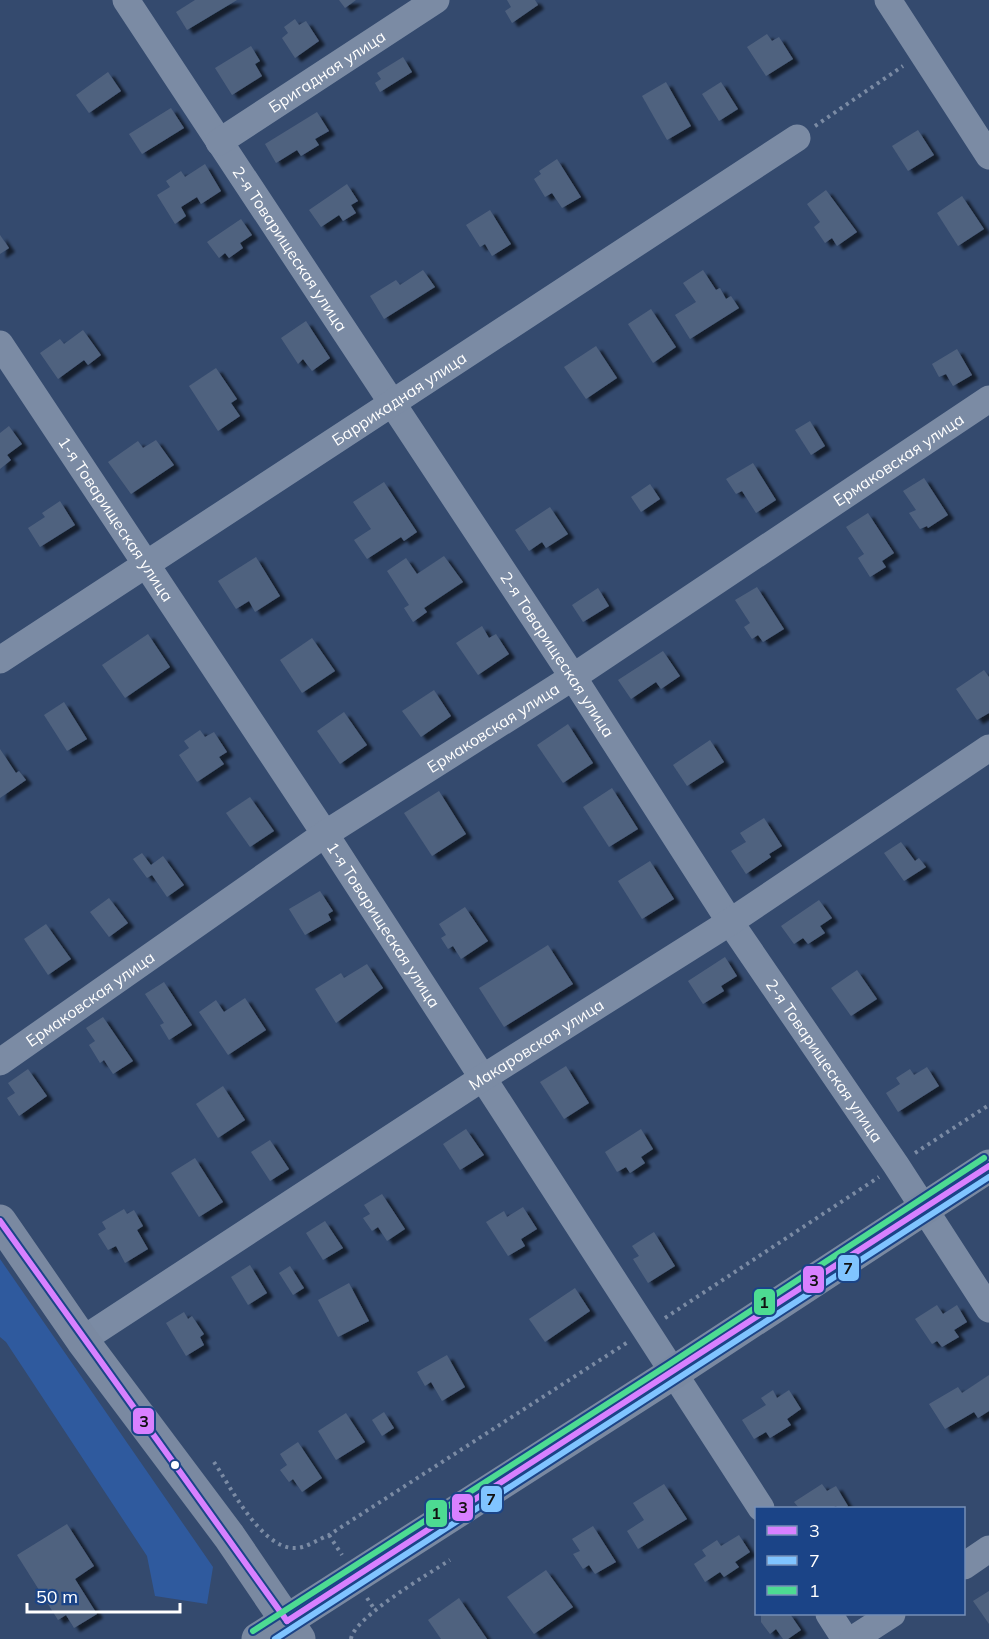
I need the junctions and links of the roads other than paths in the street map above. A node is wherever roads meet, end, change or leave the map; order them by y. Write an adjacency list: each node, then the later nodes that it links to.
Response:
1 (126, 0): 5 (street, 2-я Товарищеская улица)
2 (436, 0): 5 (street, Бригадная улица)
3 (888, 0): 6 (street)
4 (797, 138): 9 (street, Баррикадная улица)
5 (219, 142): 9 (street, 2-я Товарищеская улица)
6 (989, 156)
7 (0, 344): 10 (street, 1-я Товарищеская улица)
8 (989, 399): 12 (street, Ермаковская улица)
9 (391, 403): 10 (street, Баррикадная улица); 12 (street, 2-я Товарищеская улица)
10 (144, 563): 11 (street, Баррикадная улица); 14 (street, 1-я Товарищеская улица)
11 (0, 660)
12 (573, 677): 14 (street, Ермаковская улица); 15 (street, 2-я Товарищеская улица)
13 (989, 748): 15 (street, Макаровская улица)
14 (325, 834): 16 (street, Ермаковская улица); 17 (street, 1-я Товарищеская улица)
15 (730, 922): 17 (street, Макаровская улица); 19 (street, 2-я Товарищеская улица)
16 (0, 1062)
17 (481, 1079): 22 (street, Макаровская улица); 23 (street, 1-я Товарищеская улица)
18 (989, 1166): 19 (main road)
19 (924, 1209): 21 (street, 2-я Товарищеская улица); 23 (main road)
20 (0, 1221): 22 (main road)
21 (989, 1309)
22 (82, 1340): 29 (main road)
23 (673, 1373): 24 (street, 1-я Товарищеская улица); 29 (main road)
24 (759, 1507)
25 (989, 1549): 26 (street)
26 (965, 1565)
27 (829, 1615): 31 (street)
28 (890, 1615): 32 (street)
29 (293, 1630): 30 (main road)
30 (258, 1639)
31 (845, 1639)
32 (854, 1639)

